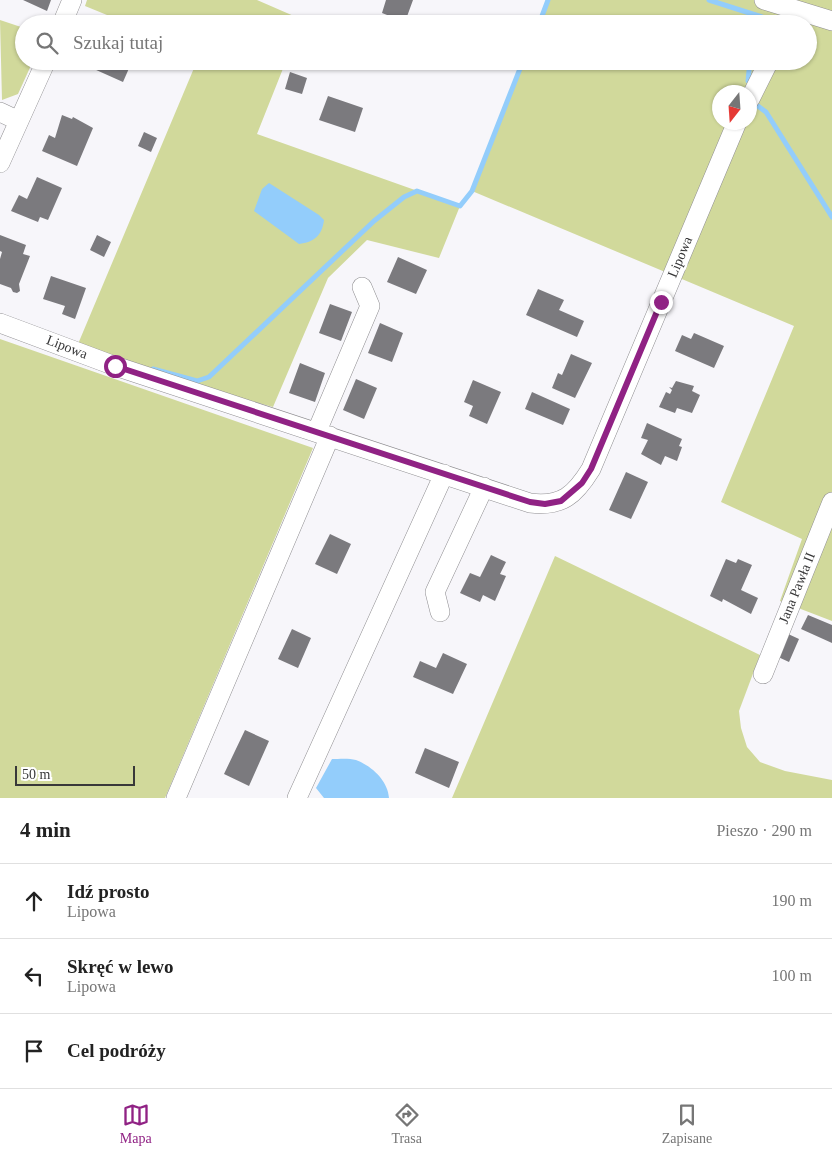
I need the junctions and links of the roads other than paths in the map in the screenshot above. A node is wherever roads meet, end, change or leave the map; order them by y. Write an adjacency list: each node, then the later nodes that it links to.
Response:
1 (72, 0): 3 (street)
2 (764, 0): 4 (street)
3 (66, 15)
4 (785, 15)
5 (817, 19): 6 (street)
6 (832, 21)
7 (42, 70): 11 (street)
8 (765, 70): 9 (street)
9 (757, 86)
10 (0, 112): 11 (street)
11 (19, 121): 13 (street)
12 (734, 130): 18 (street, Lipowa)
13 (0, 163)
14 (362, 287): 16 (street)
15 (0, 323): 16 (street, Lipowa)
16 (323, 433): 17 (street, Lipowa); 22 (street)
17 (444, 474): 18 (street, Lipowa); 23 (street)
18 (484, 487): 20 (street)
19 (832, 502): 21 (street, Jana Pawła II)
20 (440, 612)
21 (763, 674)
22 (176, 798)
23 (298, 798)

